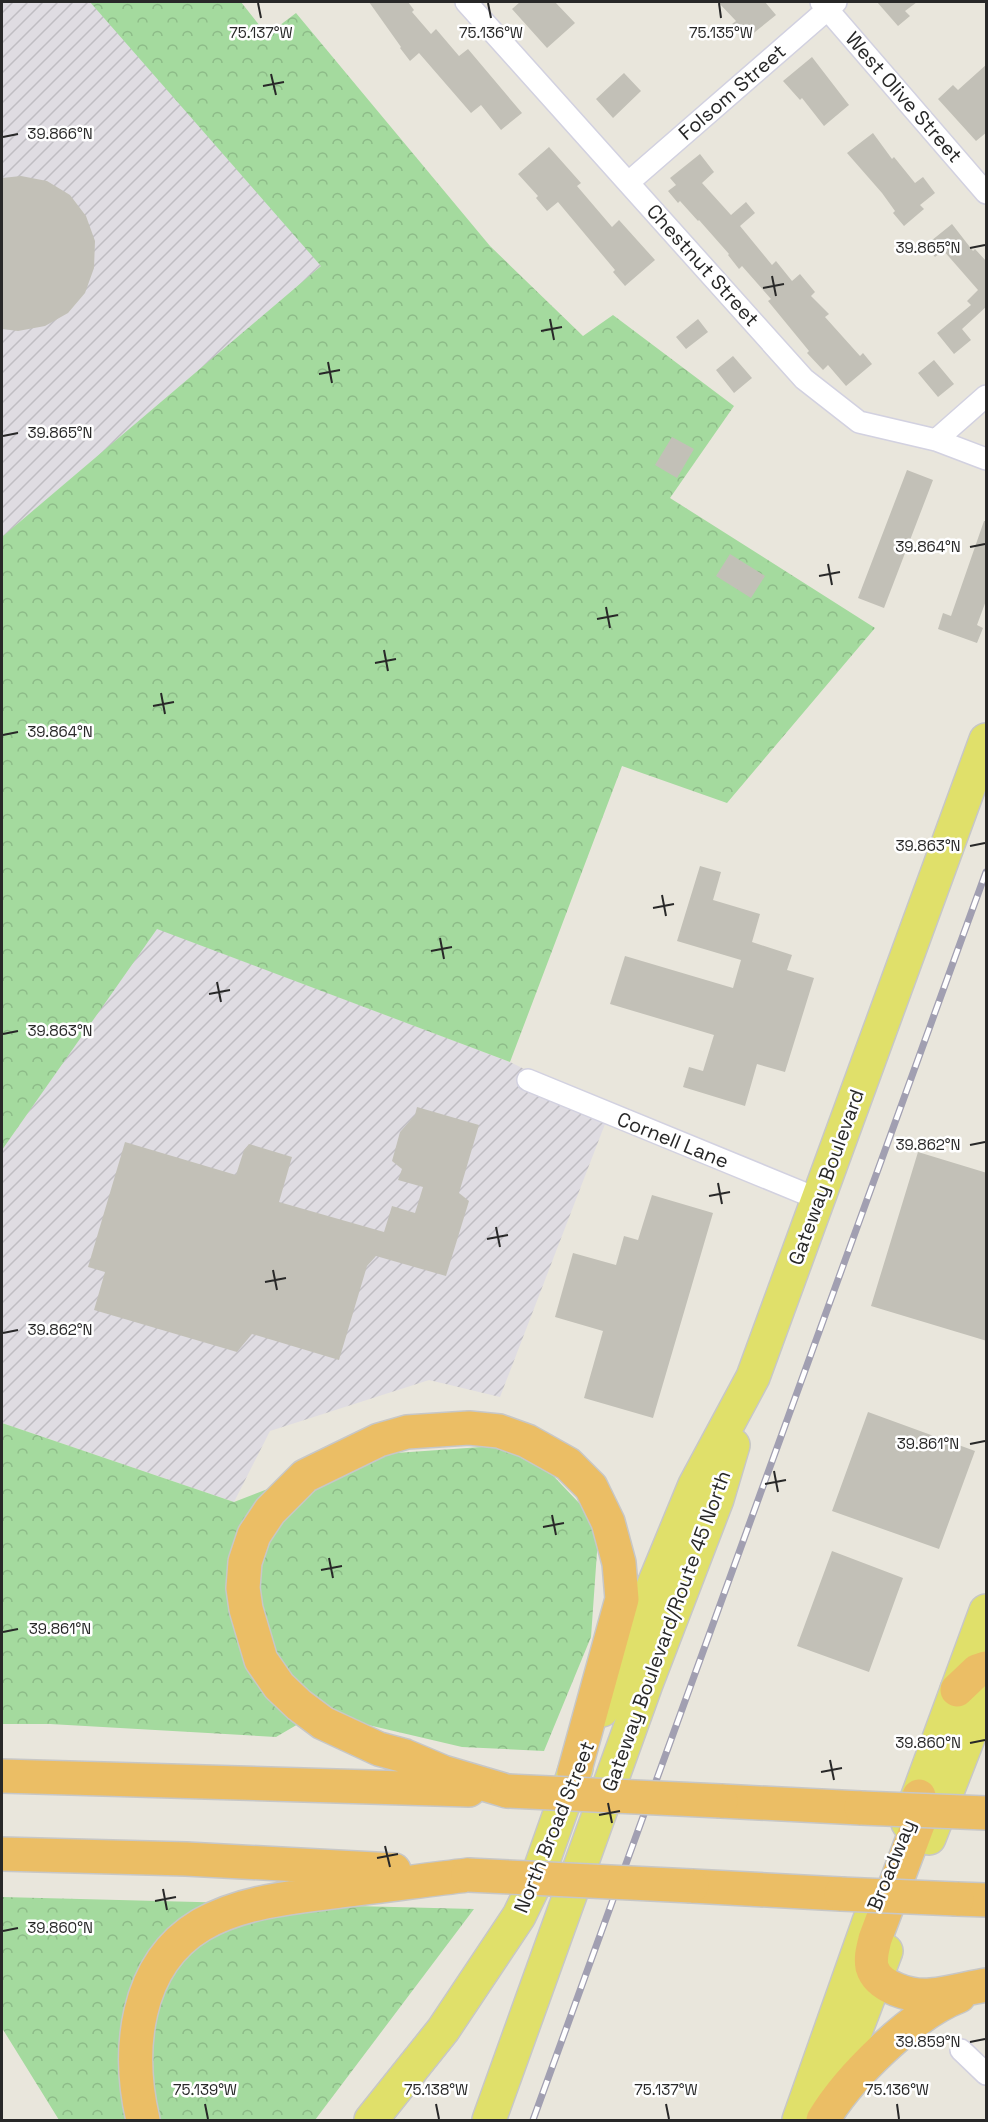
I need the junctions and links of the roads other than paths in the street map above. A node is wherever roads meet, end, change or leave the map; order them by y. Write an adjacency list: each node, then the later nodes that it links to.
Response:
1 (474, 4): 3 (street, Chestnut Street)
2 (828, 4): 3 (street, Folsom Street); 4 (street, West Olive Street)
3 (629, 182): 6 (street, Chestnut Street)
4 (987, 193)
5 (987, 396): 6 (street)
6 (936, 440): 7 (street, Chestnut Street)
7 (987, 459)
8 (987, 740): 10 (main road, Gateway Boulevard)
9 (528, 1080): 10 (street, Cornell Lane)
10 (818, 1199): 11 (main road, Gateway Boulevard)
11 (753, 1377): 12 (main road, Gateway Boulevard); 30 (main road, Gateway Boulevard/Route 45 North)
12 (645, 1605): 16 (main road, North Broad Street)
13 (987, 1611): 15 (main road, Broadway)
14 (987, 1668): 15 (highway)
15 (972, 1691): 19 (main road, Broadway); 24 (main road, Broadway)
16 (574, 1773): 18 (highway); 29 (main road, North Broad Street)
17 (2, 1776): 18 (highway)
18 (507, 1791): 20 (highway, bridge)
19 (919, 1796): 24 (highway); 31 (main road, Broadway)
20 (987, 1813)
21 (2, 1854): 22 (highway)
22 (468, 1875): 23 (highway, bridge); 28 (highway)
23 (972, 1900)
24 (876, 1975): 25 (highway); 32 (main road, Broadway)
25 (987, 1985): 32 (highway)
26 (961, 2050): 27 (street)
27 (987, 2074)
28 (142, 2121)
29 (370, 2121)
30 (489, 2121)
31 (799, 2121)
32 (823, 2121)

